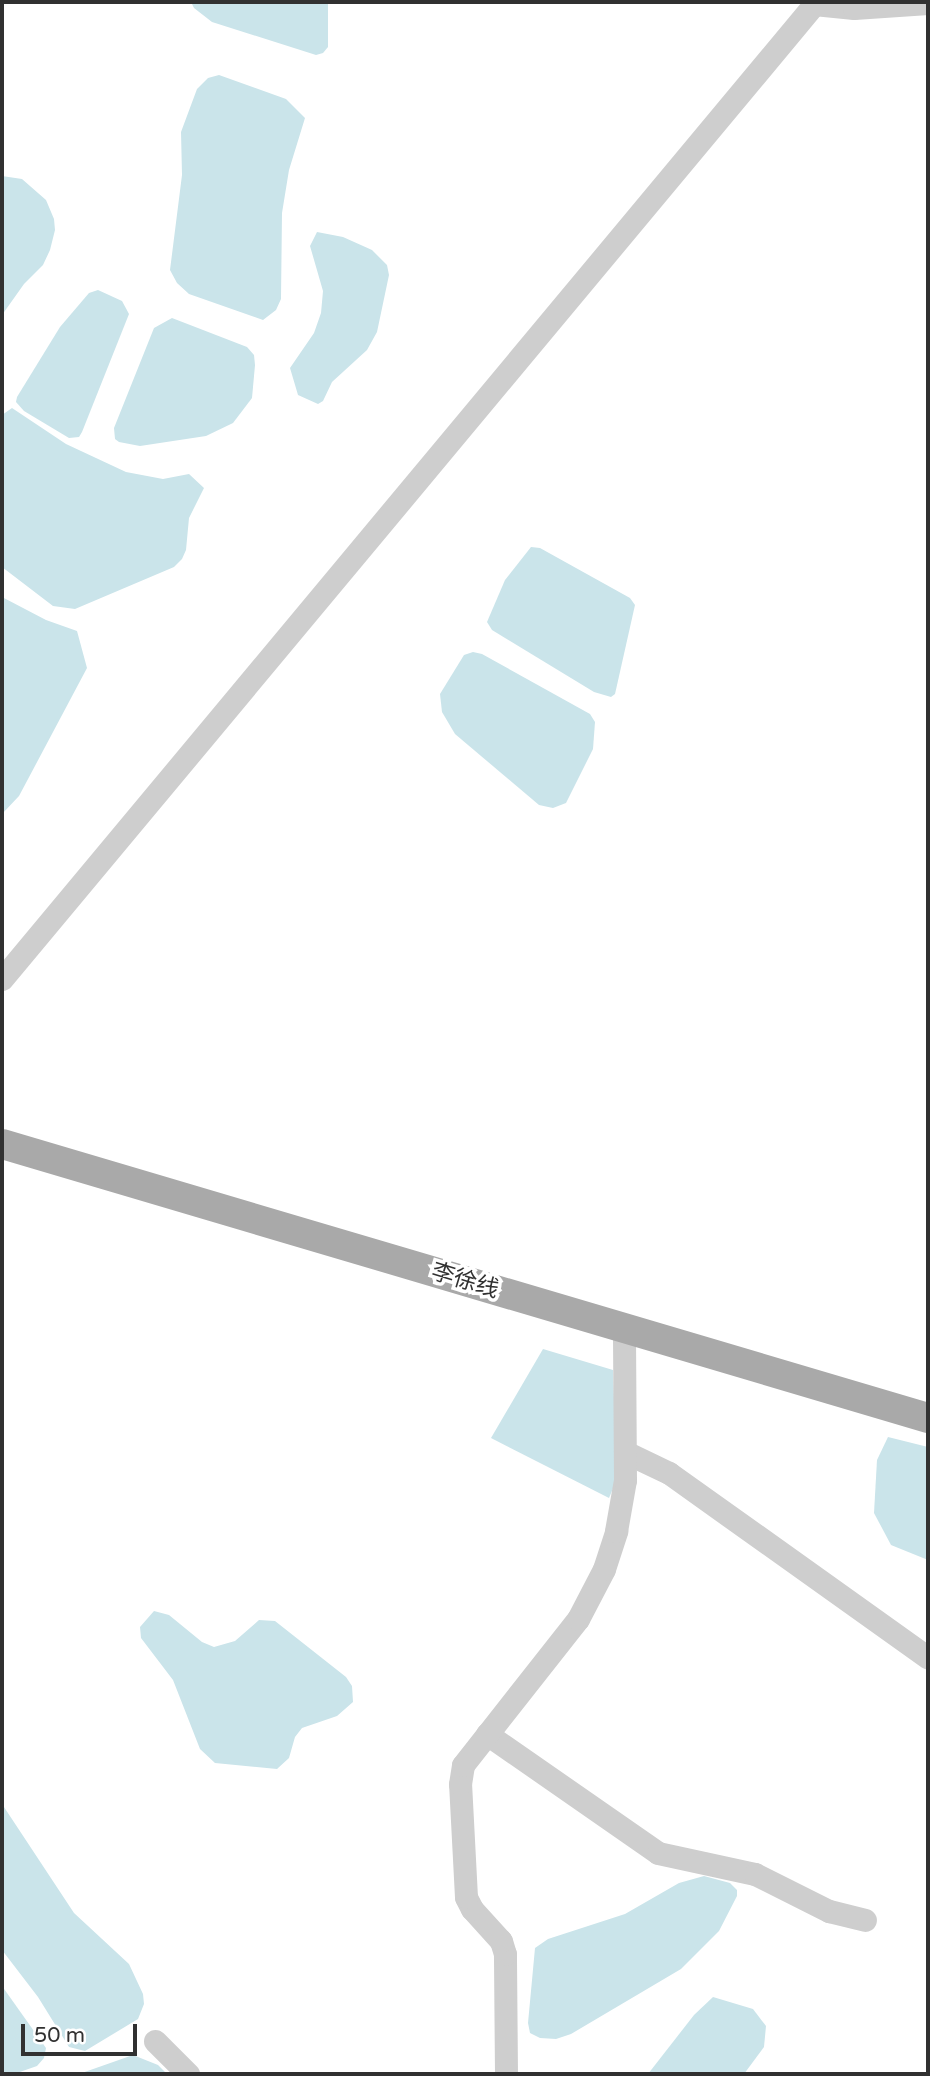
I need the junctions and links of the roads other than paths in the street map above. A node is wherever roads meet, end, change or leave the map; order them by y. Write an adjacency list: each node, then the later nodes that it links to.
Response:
1 (815, 3): 2 (street); 3 (street)
2 (928, 3)
3 (2, 979)
4 (2, 1144): 5 (main road, 李徐线)
5 (624, 1328): 6 (main road, 李徐线); 7 (street)
6 (928, 1418)
7 (625, 1452): 8 (street); 9 (street)
8 (928, 1658)
9 (487, 1734): 10 (street); 13 (street)
10 (865, 1920)
11 (155, 2041): 12 (street)
12 (188, 2074)
13 (506, 2074)

